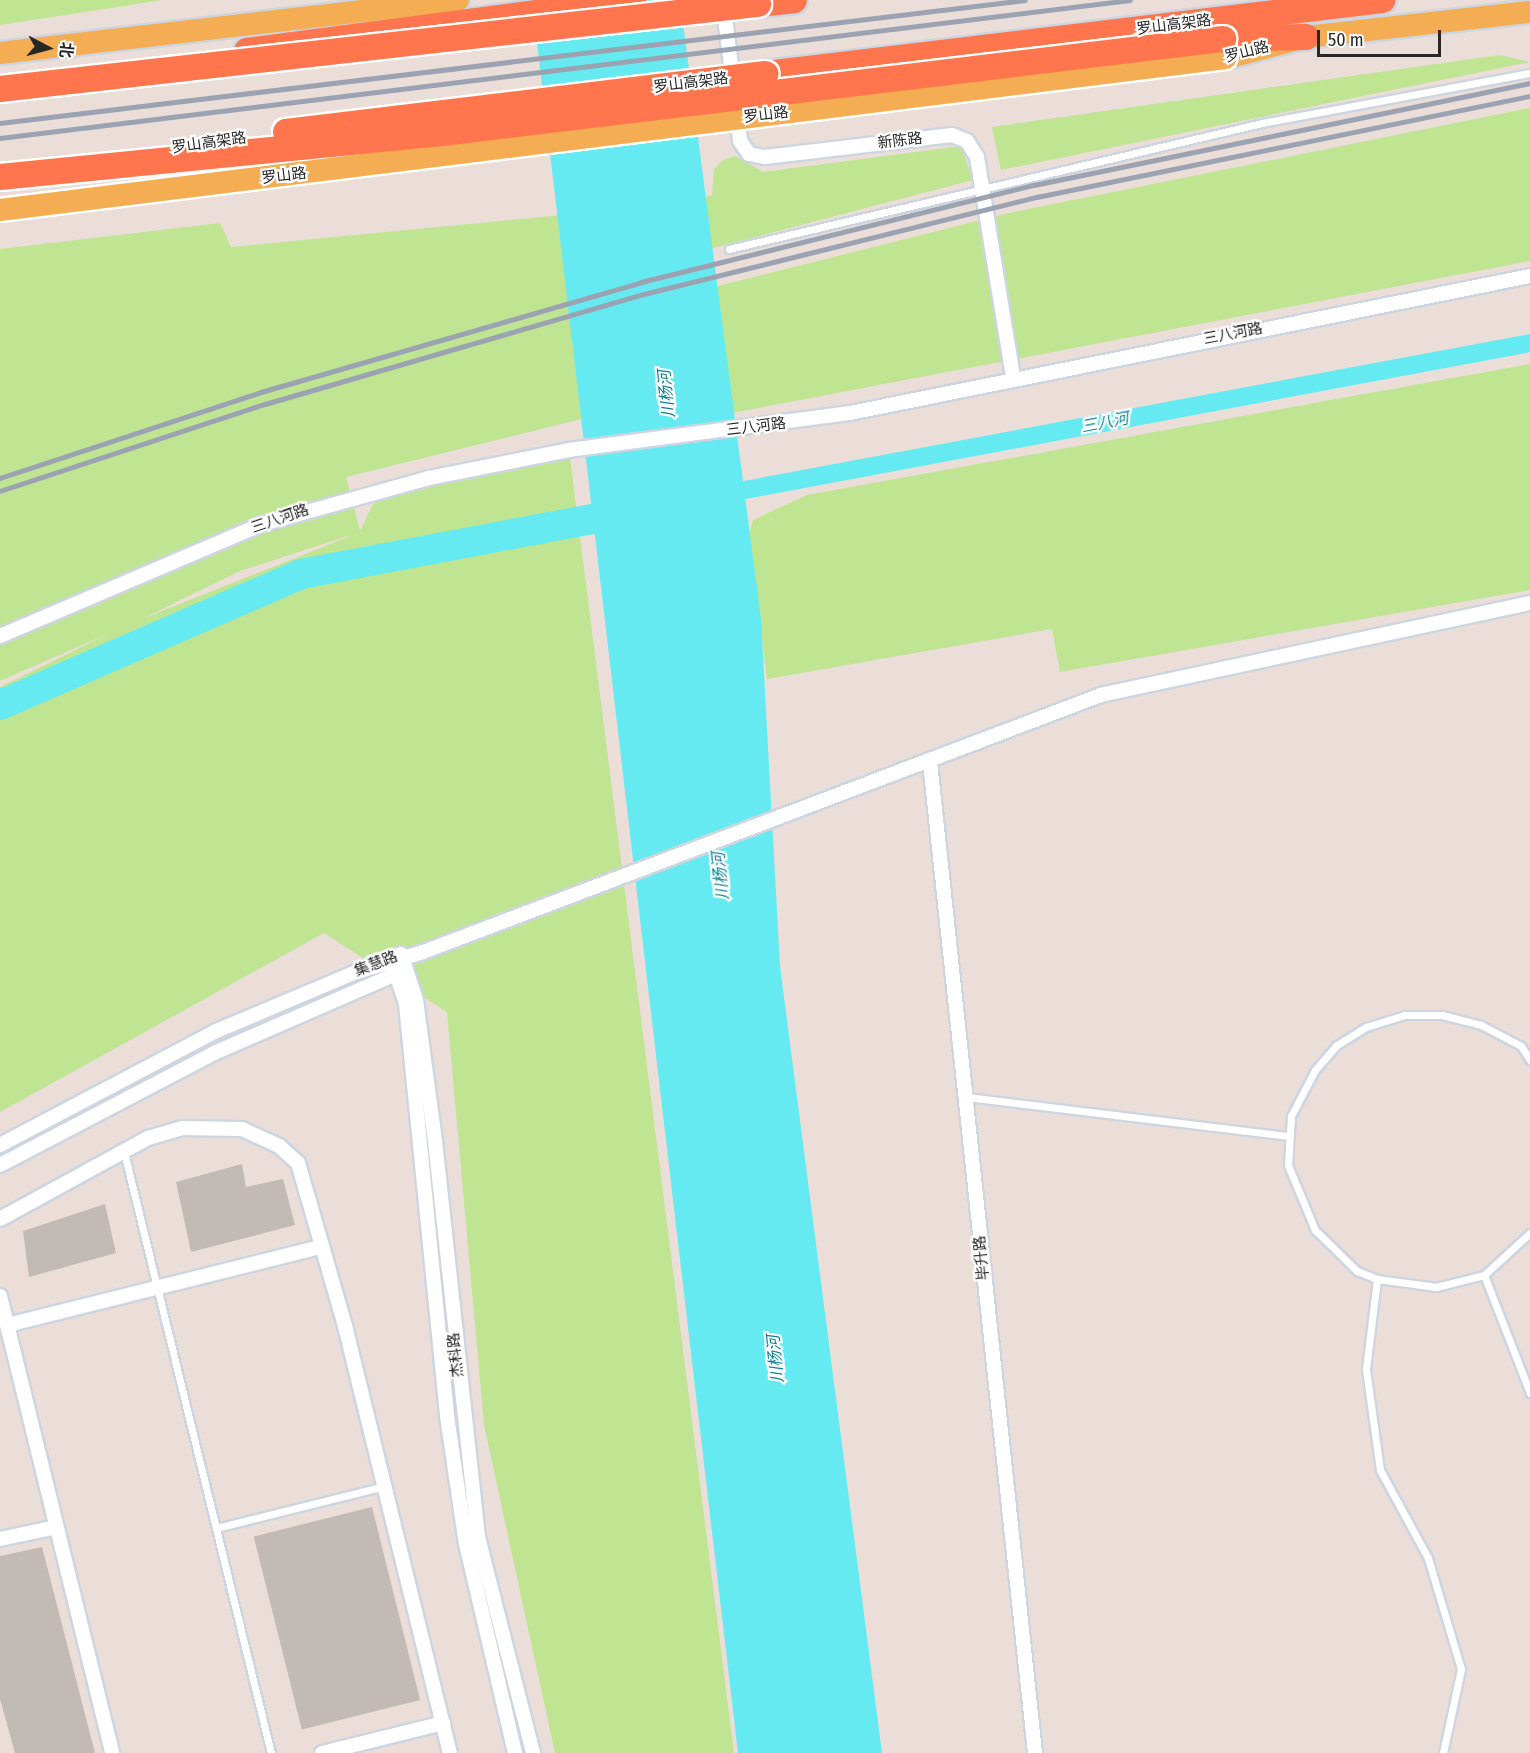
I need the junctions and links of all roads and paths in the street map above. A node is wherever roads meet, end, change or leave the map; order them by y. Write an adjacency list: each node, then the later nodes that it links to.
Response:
1 (458, 0): 9 (main road)
2 (634, 0): 11 (highway, bridge)
3 (723, 0): 15 (street, 新陈路)
4 (794, 0): 11 (highway, bridge)
5 (1383, 0): 13 (highway, 罗山高架路, bridge)
6 (1530, 12): 7 (main road)
7 (1306, 37): 8 (highway)
8 (1225, 48): 14 (highway, bridge); 16 (main road, 罗山路, bridge)
9 (0, 53)
10 (1530, 73): 15 (lane)
11 (103, 76): 12 (highway, bridge)
12 (0, 89)
13 (0, 170)
14 (0, 177)
15 (982, 186): 17 (lane); 19 (street, 新陈路)
16 (0, 210)
17 (729, 249)
18 (1530, 276): 19 (street, 三八河路)
19 (1013, 377): 21 (street, 三八河路)
20 (1530, 603): 22 (street)
21 (0, 636)
22 (930, 762): 23 (street); 27 (street, 毕升路)
23 (423, 952): 24 (street, 集慧路); 25 (street, 集慧路)
24 (396, 956): 25 (street, 杰科路); 29 (street, 集慧路)
25 (401, 971): 31 (street, 集慧路); 50 (street, 杰科路); 51 (street, 杰科路)
26 (1530, 1060): 28 (lane)
27 (966, 1098): 28 (lane); 52 (street, 毕升路)
28 (1286, 1136): 36 (lane)
29 (0, 1145)
30 (124, 1152): 32 (street); 34 (street); 37 (lane)
31 (0, 1165)
32 (0, 1219)
33 (1530, 1233): 35 (lane)
34 (321, 1247): 37 (street); 41 (street)
35 (1484, 1275): 36 (lane); 40 (lane)
36 (1377, 1279): 53 (lane)
37 (157, 1288): 39 (street); 43 (lane)
38 (0, 1296): 39 (street)
39 (7, 1325): 42 (street)
40 (1530, 1393)
41 (384, 1486): 43 (lane); 45 (street)
42 (56, 1527): 44 (street); 46 (street)
43 (216, 1528): 47 (lane)
44 (0, 1539)
45 (443, 1723): 48 (street); 49 (street)
46 (112, 1753)
47 (271, 1753)
48 (322, 1753)
49 (450, 1753)
50 (515, 1753)
51 (533, 1753)
52 (1035, 1753)
53 (1443, 1753)

